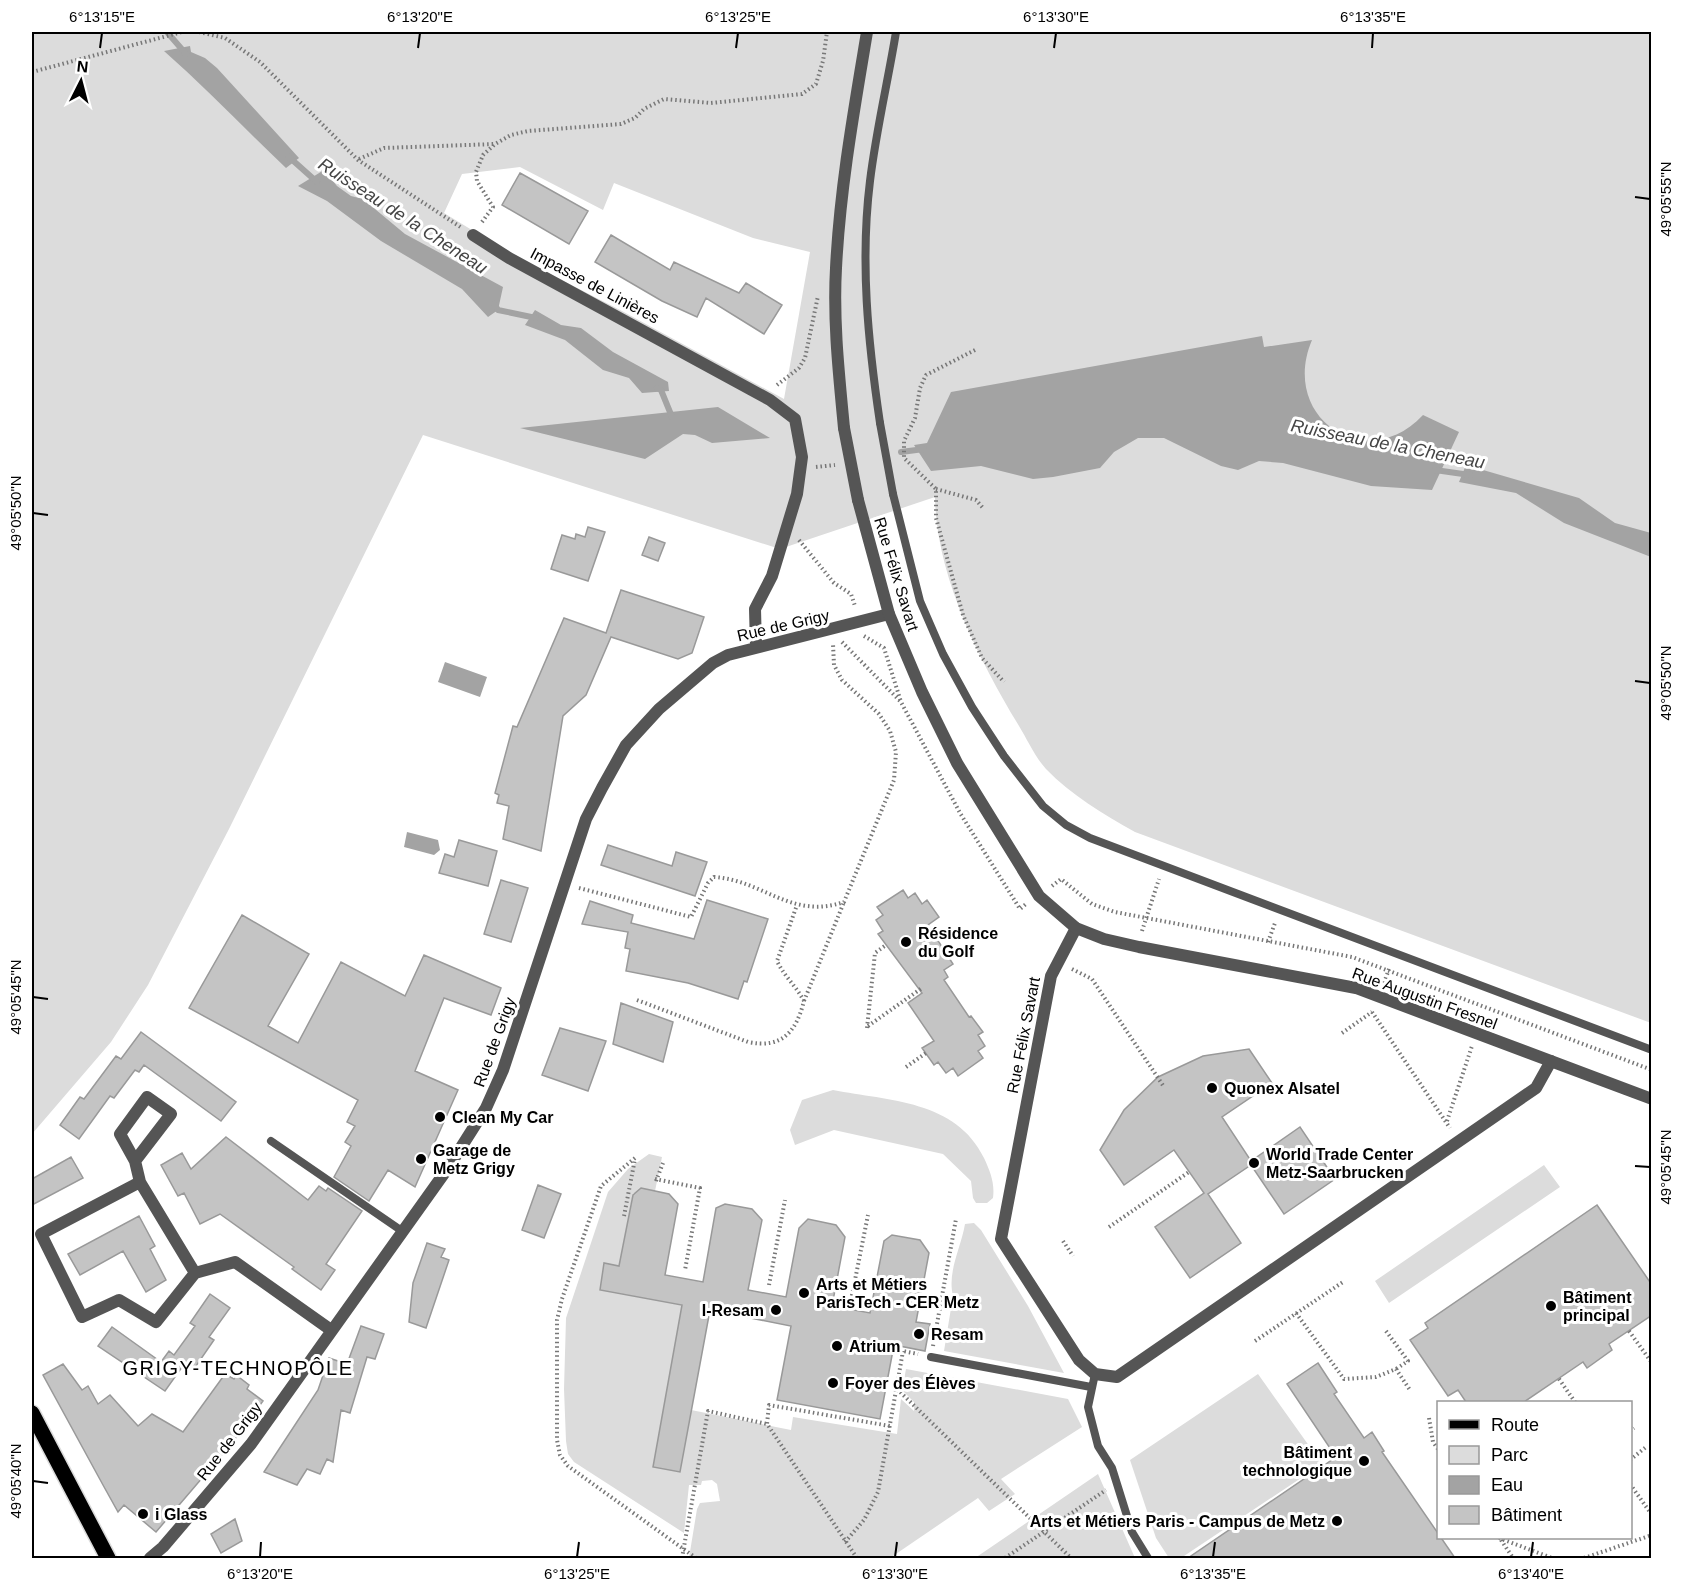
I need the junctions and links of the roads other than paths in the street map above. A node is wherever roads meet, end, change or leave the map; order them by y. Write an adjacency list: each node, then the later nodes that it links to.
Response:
1 (867, 32): 4 (street, Rue Félix Savart, bridge)
2 (896, 32): 7 (lane, bridge)
3 (473, 235): 5 (street, Impasse de Linières)
4 (889, 614): 5 (street, Rue de Grigy); 6 (street, Rue Félix Savart)
5 (756, 647): 13 (street, Rue de Grigy)
6 (1076, 928): 8 (street, Rue Augustin Fresnel); 17 (street, Rue Félix Savart)
7 (1652, 1050)
8 (1551, 1061): 9 (street, Rue Augustin Fresnel); 17 (street)
9 (1652, 1099)
10 (271, 1141): 13 (lane)
11 (135, 1161): 11 (street); 12 (street)
12 (140, 1182): 14 (street); 14 (street)
13 (402, 1231): 15 (street, Rue de Grigy)
14 (195, 1273): 15 (street)
15 (331, 1330): 20 (street, Rue de Grigy)
16 (931, 1357): 17 (lane)
17 (1093, 1381): 21 (lane)
18 (32, 1413): 19 (main road)
19 (108, 1558)
20 (150, 1558)
21 (1148, 1558)

